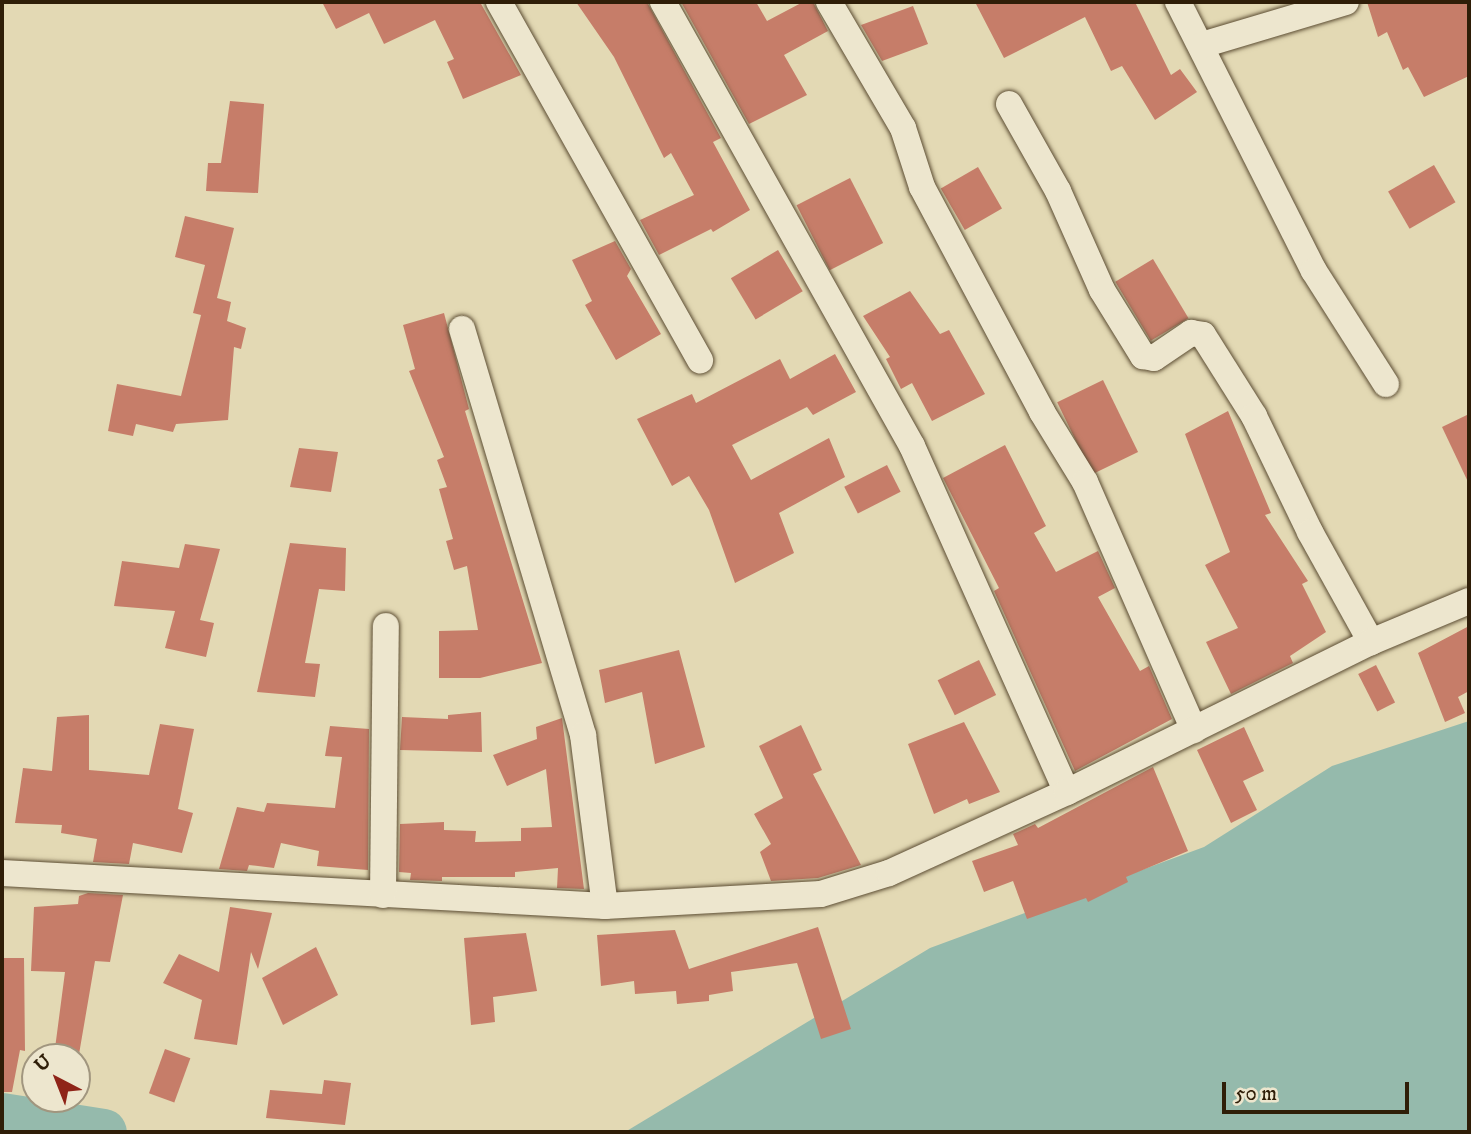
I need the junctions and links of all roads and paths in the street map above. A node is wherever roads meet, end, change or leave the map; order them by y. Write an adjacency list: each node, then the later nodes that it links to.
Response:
1 (499, 2): 9 (street)
2 (663, 2): 15 (street)
3 (830, 2): 14 (street)
4 (1178, 2): 6 (street)
5 (1346, 2): 6 (street)
6 (1202, 45): 10 (street)
7 (1010, 104): 13 (street)
8 (462, 329): 18 (street)
9 (699, 360)
10 (1387, 384)
11 (1469, 601): 13 (street)
12 (386, 626): 17 (street)
13 (1371, 642): 14 (street)
14 (1194, 730): 15 (street)
15 (1067, 792): 18 (street)
16 (2, 873): 17 (street)
17 (383, 895): 18 (street)
18 (605, 906)

